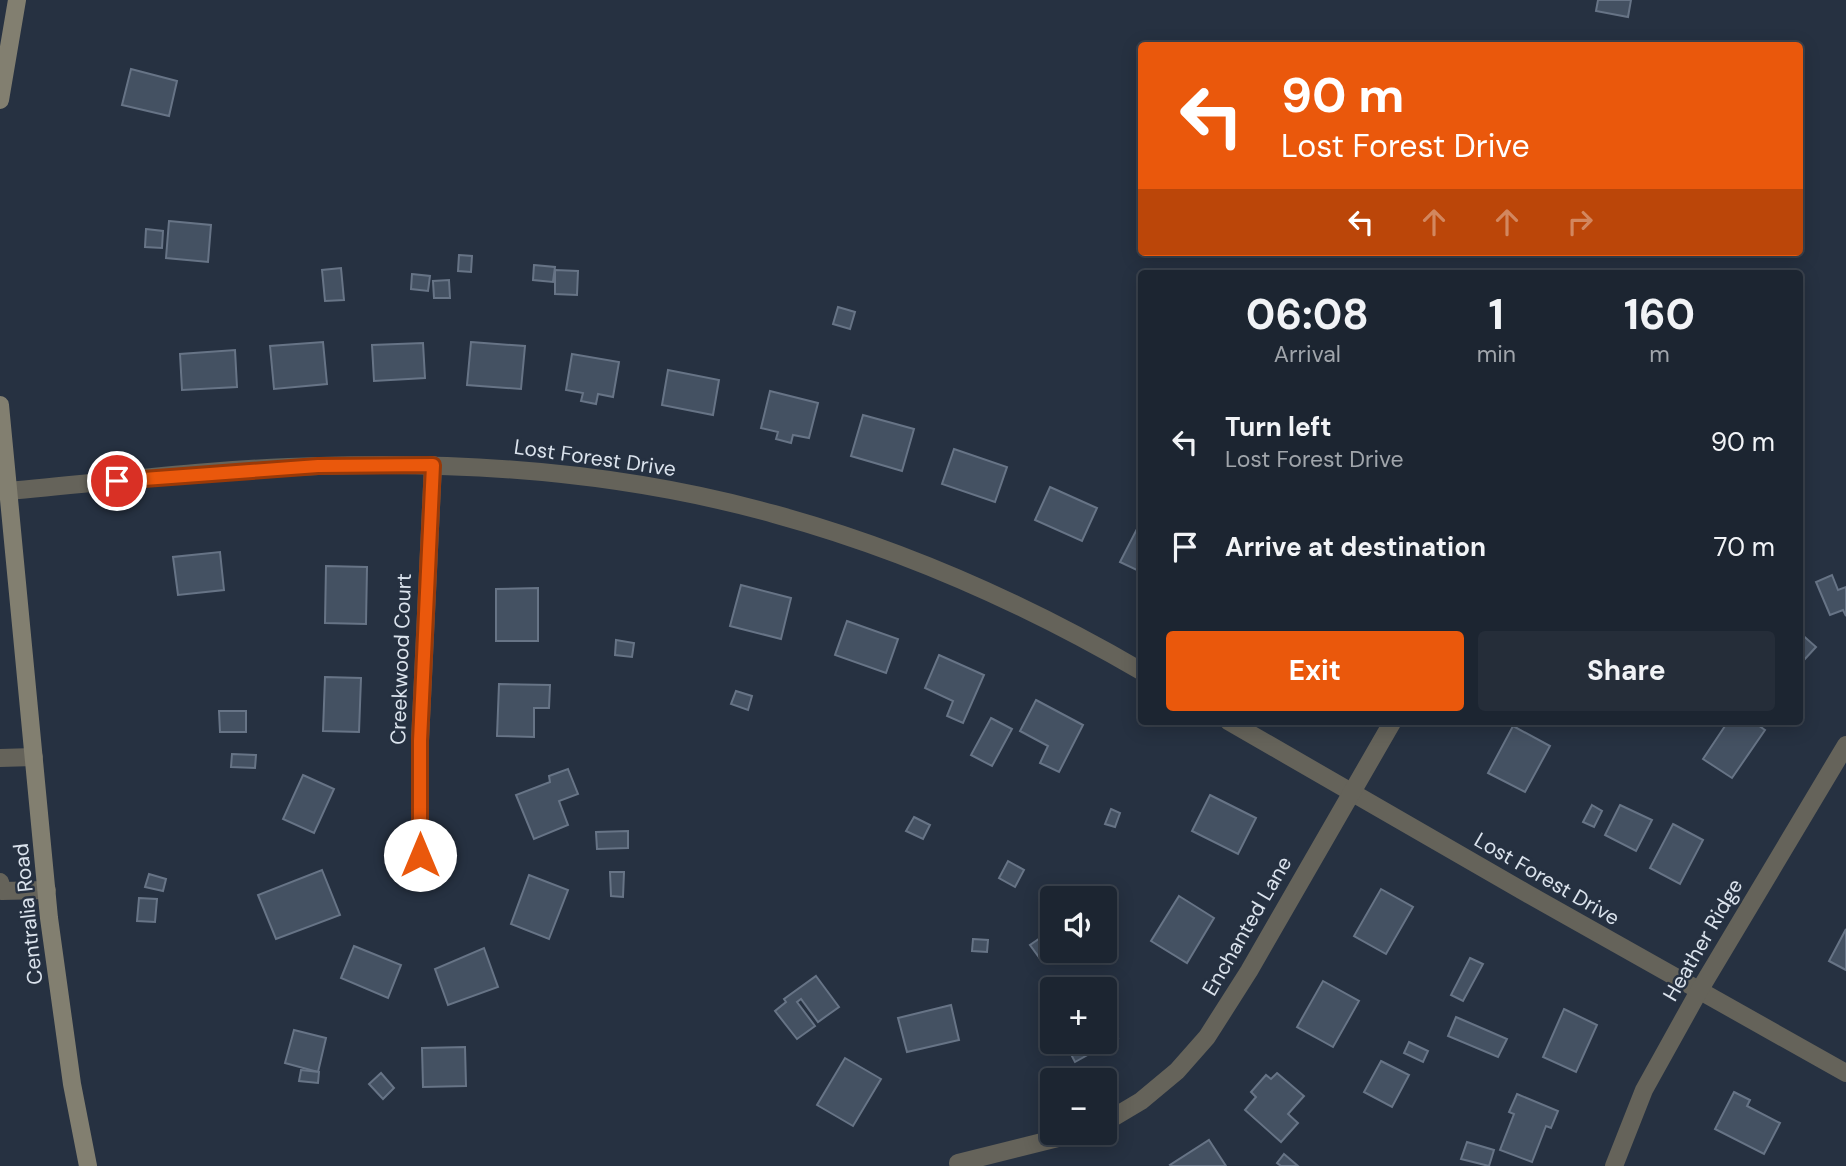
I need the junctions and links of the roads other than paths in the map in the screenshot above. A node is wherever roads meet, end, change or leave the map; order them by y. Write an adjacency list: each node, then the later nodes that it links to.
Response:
1 (17, 0): 2 (main road)
2 (0, 100)
3 (0, 405): 5 (main road, Centralia Road)
4 (433, 465): 5 (street, Lost Forest Drive); 6 (street, Lost Forest Drive); 13 (street, Creekwood Court)
5 (8, 491): 10 (main road, Centralia Road)
6 (1138, 669)
7 (1235, 725): 12 (street, Lost Forest Drive)
8 (1391, 725): 12 (street, Enchanted Lane)
9 (1846, 745): 16 (street, Heather Ridge)
10 (34, 757): 11 (street); 15 (main road, Centralia Road)
11 (0, 758)
12 (1351, 792): 16 (street, Lost Forest Drive); 18 (street, Enchanted Lane)
13 (420, 855)
14 (1, 888): 15 (street)
15 (47, 890): 21 (main road, Centralia Road)
16 (1699, 991): 17 (street, Lost Forest Drive); 22 (street, Heather Ridge)
17 (1846, 1073)
18 (1117, 1115)
19 (1040, 1142): 20 (street)
20 (958, 1163)
21 (88, 1166)
22 (1614, 1166)

